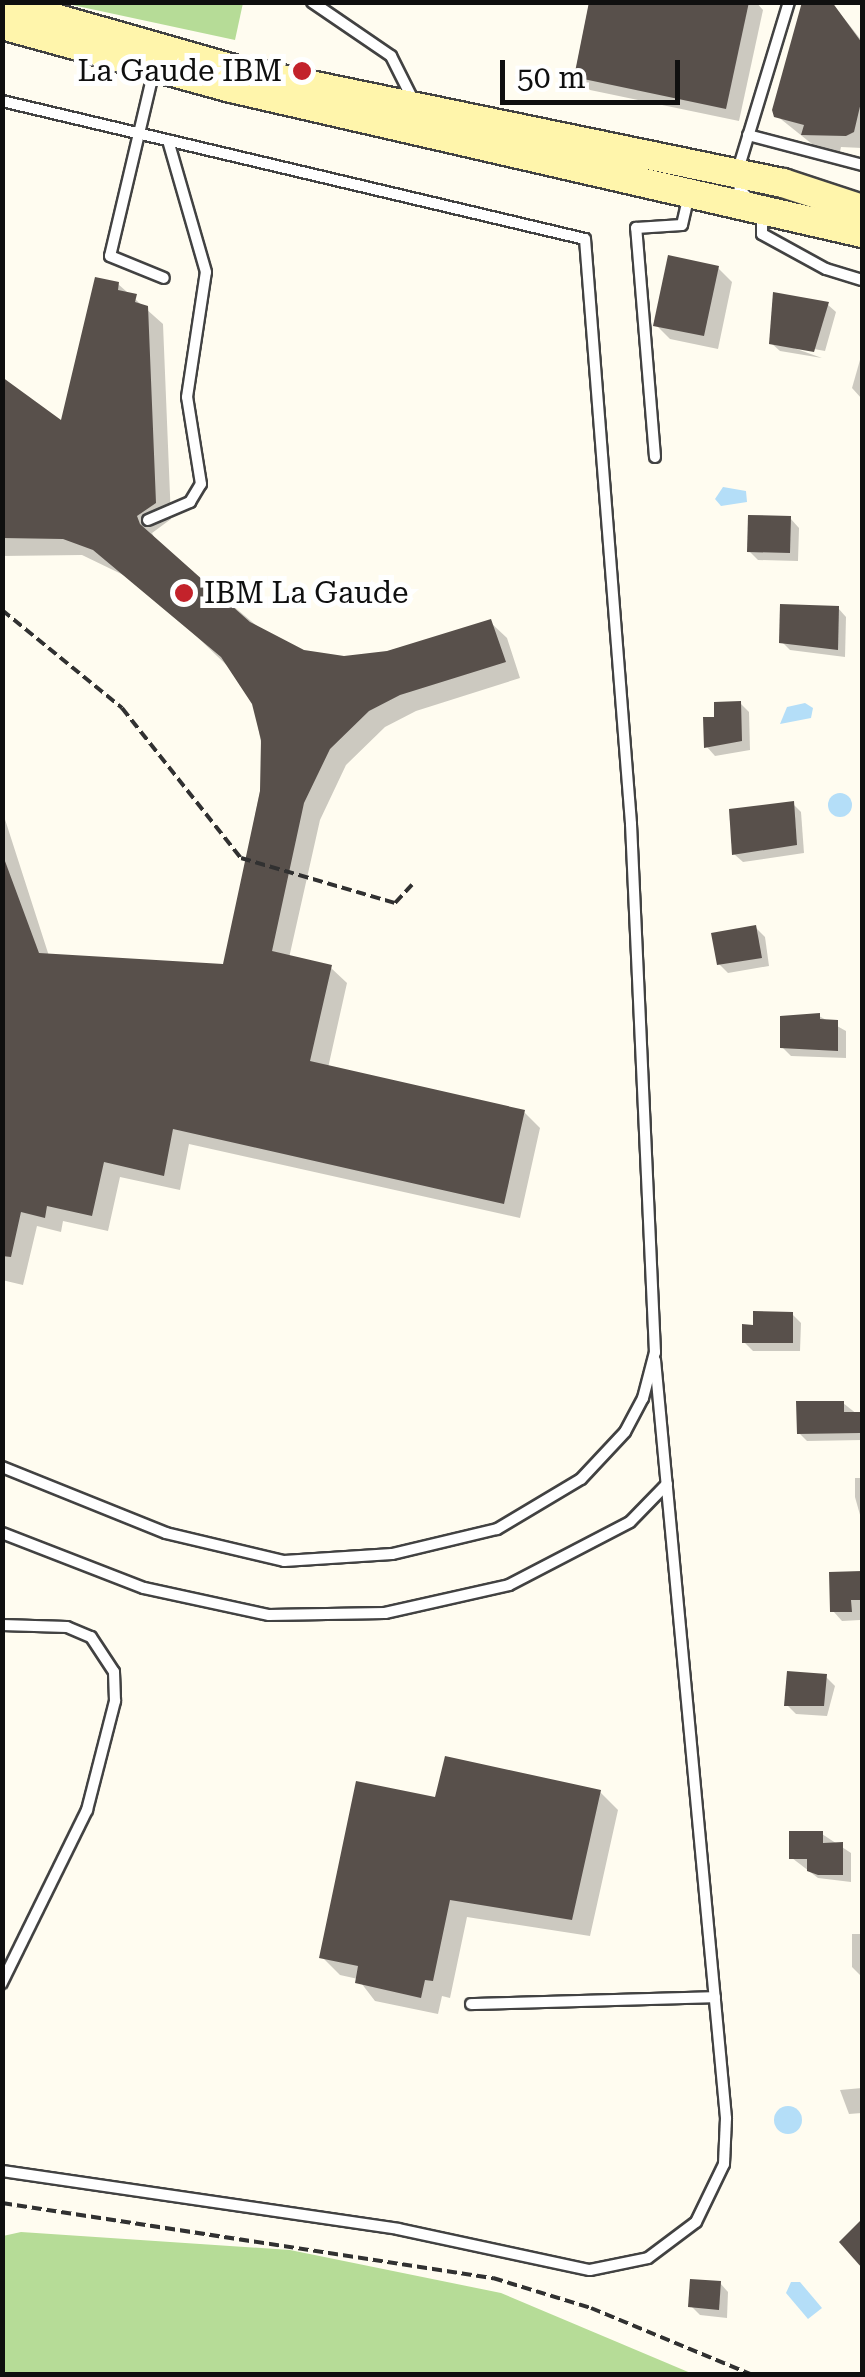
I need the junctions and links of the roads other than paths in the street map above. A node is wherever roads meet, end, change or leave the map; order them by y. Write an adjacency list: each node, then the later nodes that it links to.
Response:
1 (312, 2): 7 (lane)
2 (788, 2): 10 (lane)
3 (2, 3): 7 (main road)
4 (2, 26): 5 (main road)
5 (154, 70): 8 (main road); 9 (lane)
6 (2, 101): 9 (lane)
7 (414, 106): 8 (lane); 12 (lane); 14 (main road)
8 (321, 108): 12 (main road)
9 (140, 134): 11 (lane); 20 (lane)
10 (748, 135): 13 (lane); 14 (lane)
11 (168, 140): 23 (lane); 24 (lane)
12 (509, 150): 15 (main road)
13 (862, 165)
14 (737, 173): 15 (lane); 17 (lane); 18 (main road)
15 (628, 178): 16 (main road)
16 (690, 192): 17 (main road); 22 (lane)
17 (762, 208): 19 (main road); 21 (lane)
18 (862, 208)
19 (862, 233)
20 (164, 278)
21 (862, 280)
22 (655, 457)
23 (148, 520)
24 (655, 1352): 25 (lane); 26 (lane)
25 (2, 1467)
26 (668, 1484): 27 (lane); 30 (lane)
27 (2, 1533)
28 (2, 1625): 29 (lane)
29 (2, 1983)
30 (715, 1998): 31 (lane); 32 (lane)
31 (470, 2004)
32 (2, 2171)

